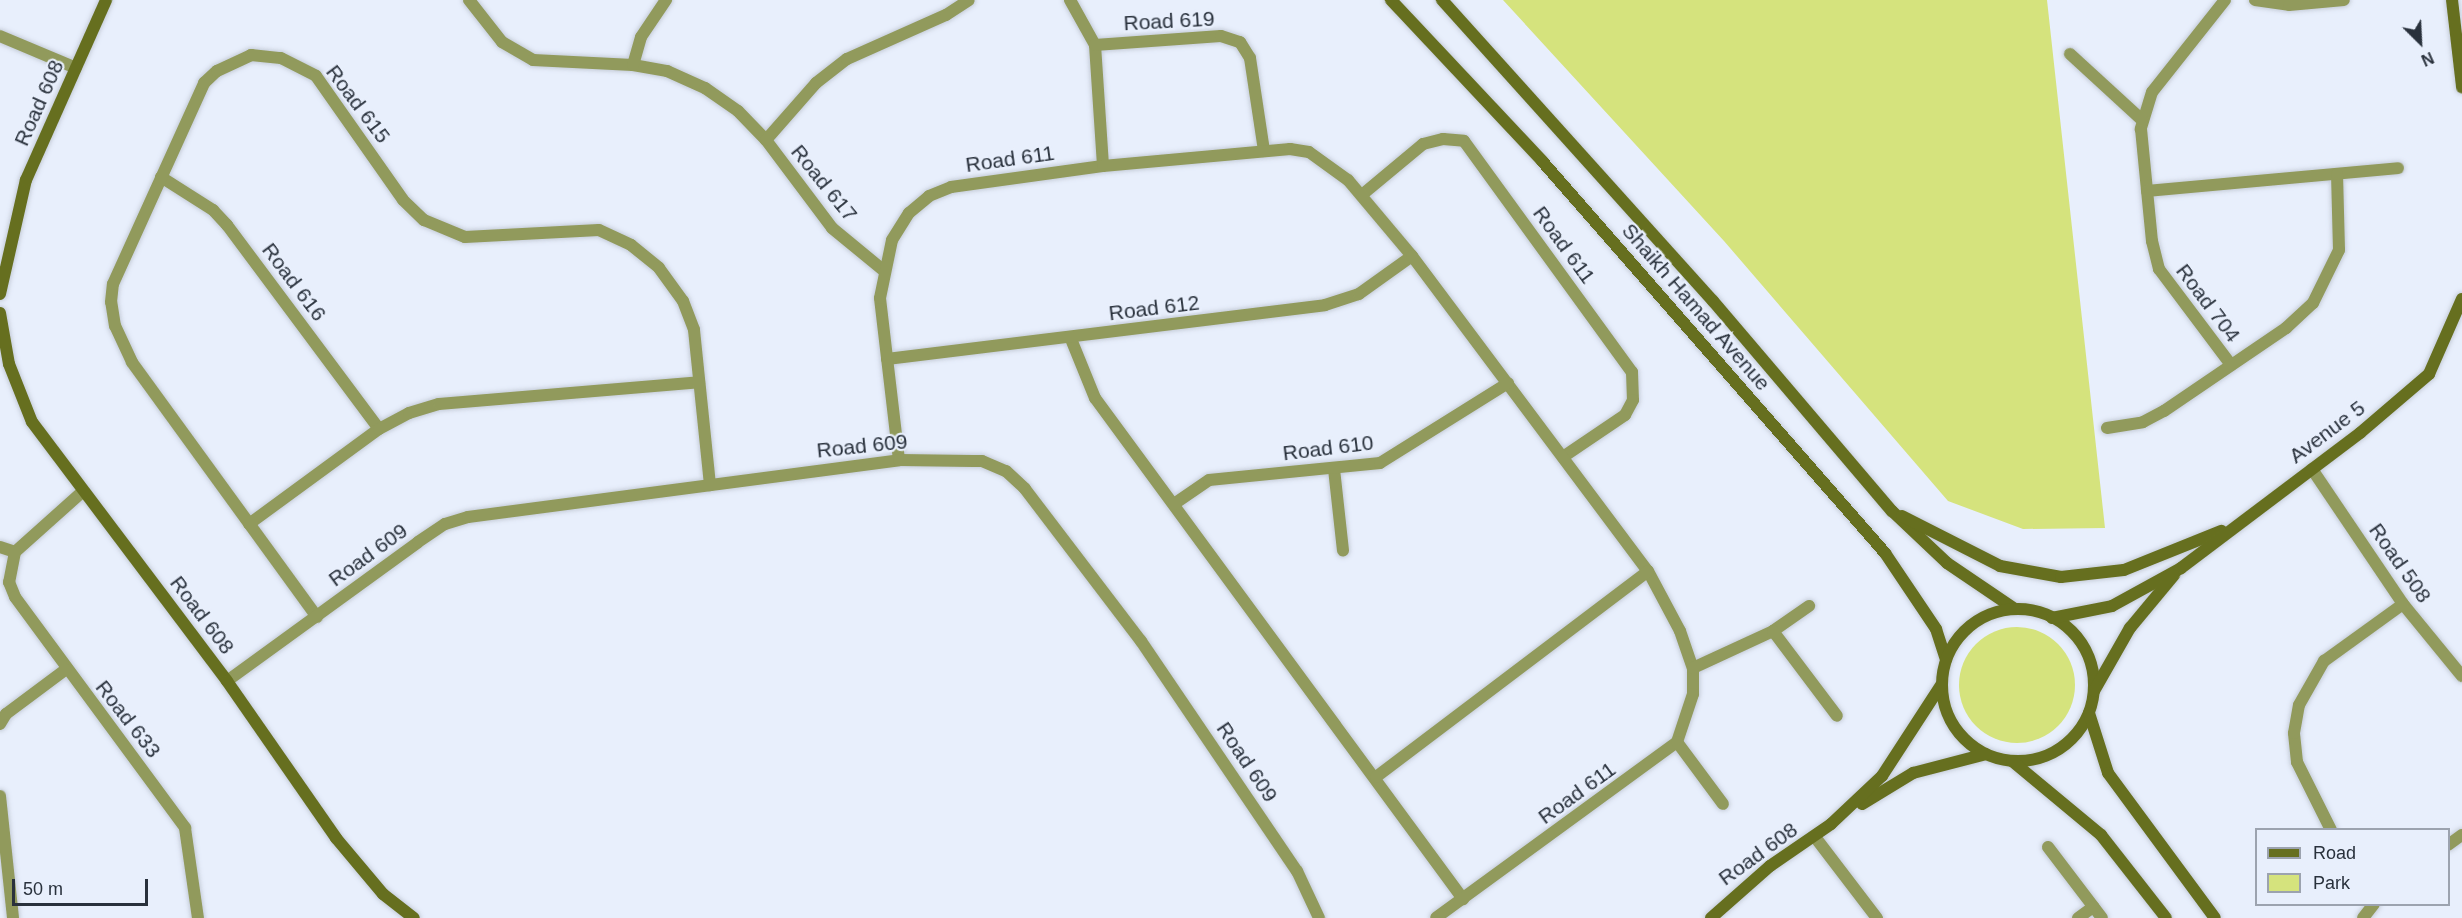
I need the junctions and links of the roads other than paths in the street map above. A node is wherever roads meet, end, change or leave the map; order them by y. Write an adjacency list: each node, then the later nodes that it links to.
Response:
1 (106, 0): 16 (main road, Road 608)
2 (469, 0): 15 (street, Road 617)
3 (666, 0): 15 (street)
4 (969, 0): 19 (street, Road 617)
5 (1070, 0): 13 (street, Road 619)
6 (1391, 0): 60 (main road, Shaikh Hamad Avenue)
7 (1442, 0): 46 (main road, Shaikh Hamad Avenue)
8 (2225, 0): 18 (street, Road 704)
9 (2254, 0): 10 (street)
10 (2344, 0)
11 (2452, 0): 17 (main road)
12 (0, 36): 16 (street)
13 (1095, 45): 20 (street, Road 619); 21 (street, Road 619)
14 (2070, 54): 18 (street)
15 (633, 64): 19 (street, Road 617)
16 (76, 68): 29 (main road, Road 608)
17 (2462, 87)
18 (2142, 120): 25 (street, Road 704)
19 (766, 140): 28 (street, Road 617)
20 (1263, 151): 21 (street, Road 611); 26 (street, Road 611)
21 (1103, 166): 28 (street, Road 611)
22 (2398, 168): 23 (street)
23 (2337, 174): 25 (street); 34 (street, Road 704)
24 (161, 177): 35 (street, Road 615); 38 (street, Road 616); 48 (street, Road 615)
25 (2147, 191): 34 (street, Road 704)
26 (1363, 194): 27 (street, Road 611); 39 (street, Road 611)
27 (1412, 256): 32 (street, Road 612); 36 (street, Road 611)
28 (883, 270): 33 (street, Road 611)
29 (0, 294)
30 (2462, 299): 42 (main road, Avenue 5)
31 (0, 313): 44 (main road, Road 608)
32 (1071, 339): 33 (street, Road 612); 45 (street)
33 (887, 359): 40 (street, Road 611)
34 (2231, 365): 37 (street, Road 704)
35 (699, 382): 38 (street); 43 (street, Road 615)
36 (1508, 383): 39 (street, Road 611); 41 (street, Road 610)
37 (2107, 428)
38 (379, 429): 48 (street)
39 (1563, 458): 53 (street, Road 611)
40 (899, 460): 43 (street, Road 609); 86 (street, Road 609)
41 (1334, 469): 45 (street, Road 610); 50 (street)
42 (2312, 469): 47 (main road, Avenue 5); 54 (street, Road 508)
43 (710, 485): 57 (street, Road 609)
44 (82, 492): 51 (street); 64 (main road, Road 608)
45 (1174, 504): 73 (street)
46 (1892, 511): 47 (main road); 56 (main road, Shaikh Hamad Avenue)
47 (2238, 523): 52 (main road, Avenue 5)
48 (249, 524): 57 (street, Road 615)
49 (0, 547): 51 (street)
50 (1343, 551)
51 (15, 552): 62 (street, Road 633)
52 (2181, 568): 58 (main road, Avenue 5); 66 (main road, Avenue 5)
53 (1648, 571): 61 (street, Road 611); 73 (street)
54 (2403, 604): 63 (street, Road 508); 77 (street)
55 (1809, 606): 59 (street)
56 (2015, 609): 58 (main road); 60 (main road)
57 (317, 617): 64 (street, Road 609)
58 (2052, 618): 66 (main road)
59 (1773, 631): 61 (street); 68 (street)
60 (1947, 659): 65 (main road)
61 (1693, 668): 70 (street, Road 611)
62 (65, 670): 69 (street); 84 (street, Road 633)
63 (2462, 676)
64 (227, 681): 85 (main road, Road 608)
65 (1941, 684): 71 (main road); 76 (main road, Road 608)
66 (2093, 693): 67 (main road)
67 (2089, 713): 72 (main road); 93 (main road)
68 (1837, 716)
69 (0, 724)
70 (1677, 742): 75 (street); 80 (street, Road 611)
71 (1986, 754): 72 (main road); 76 (main road, Road 608)
72 (2012, 761): 92 (main road)
73 (1376, 777): 80 (street)
74 (0, 796): 83 (street)
75 (1723, 804)
76 (1831, 824): 78 (main road, Road 608)
77 (2330, 828)
78 (1815, 837): 88 (main road, Road 608); 89 (street)
79 (2048, 847): 81 (street)
80 (1463, 899): 87 (street, Road 611)
81 (2093, 906): 90 (street); 91 (street)
82 (2372, 906): 94 (street)
83 (13, 918)
84 (198, 918)
85 (414, 918)
86 (1319, 918)
87 (1436, 918)
88 (1711, 918)
89 (1877, 918)
90 (2078, 918)
91 (2102, 918)
92 (2166, 918)
93 (2215, 918)
94 (2363, 918)

